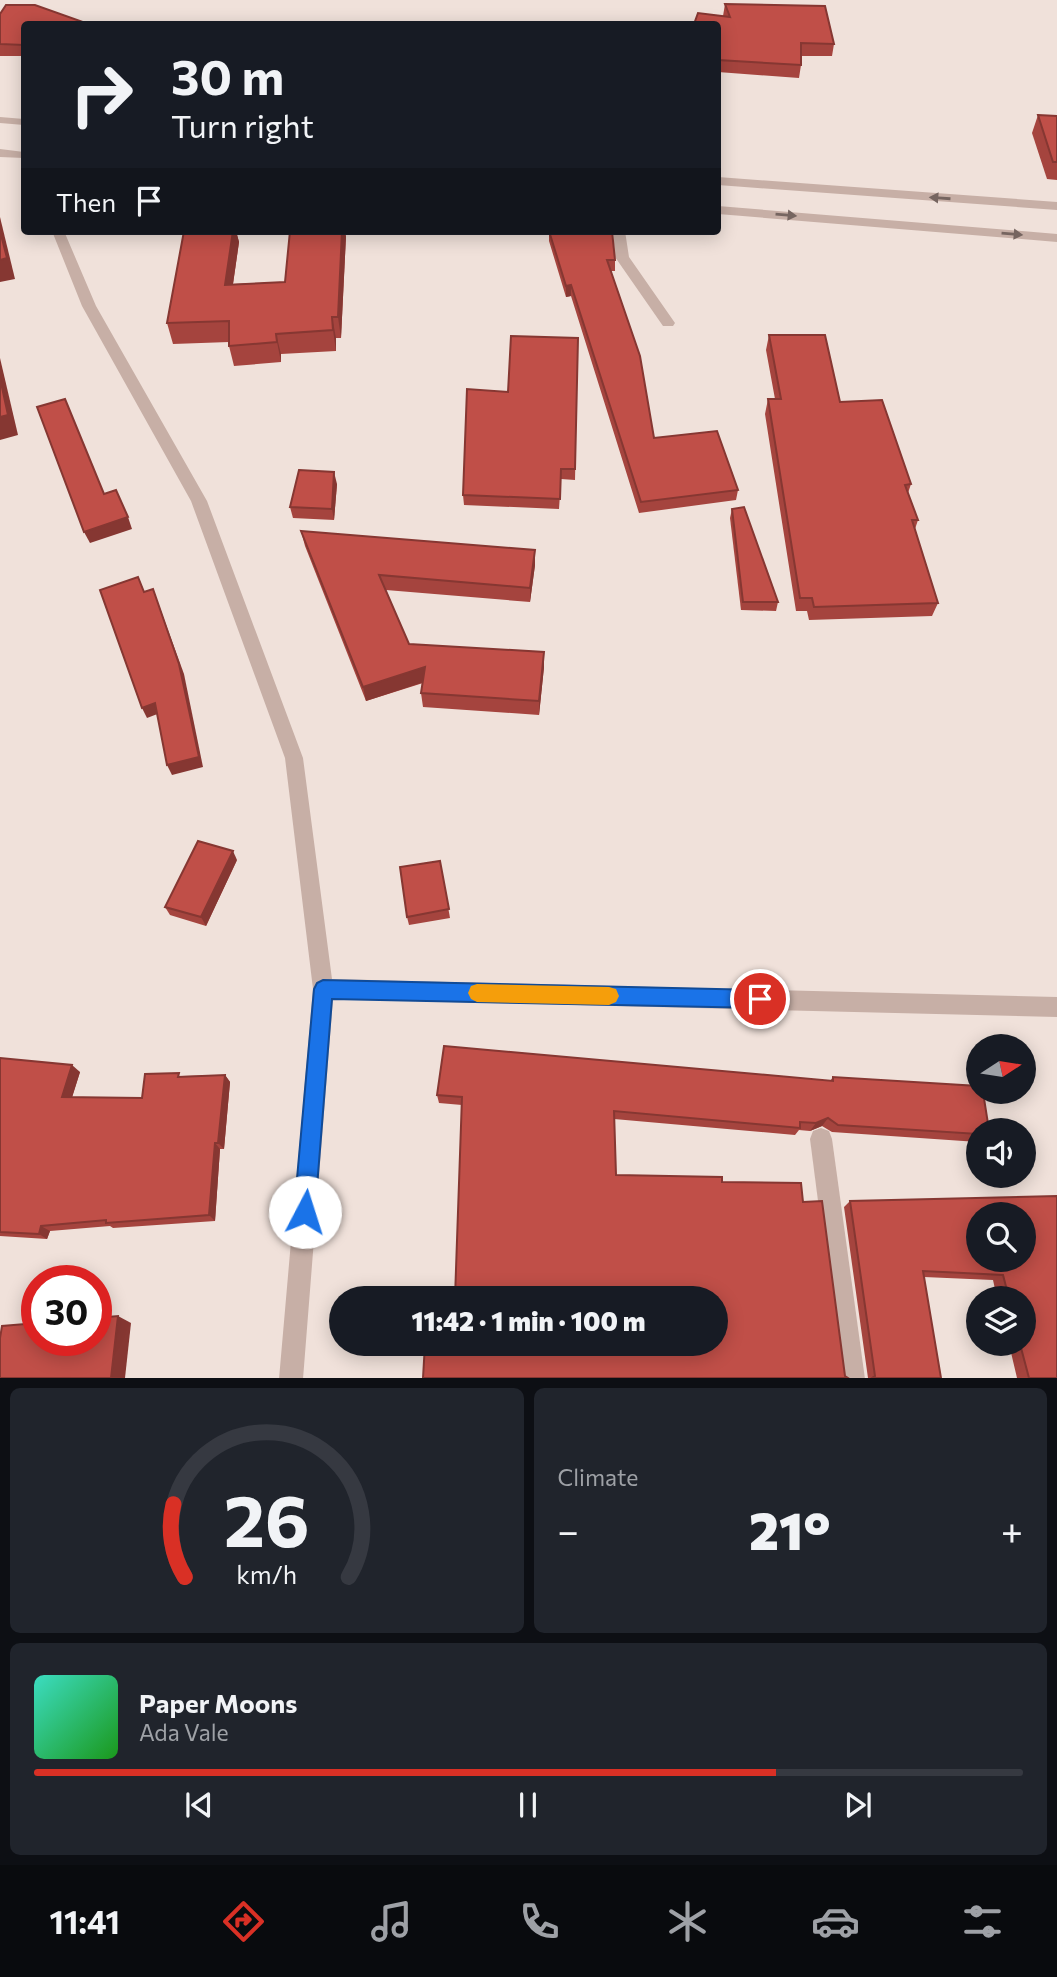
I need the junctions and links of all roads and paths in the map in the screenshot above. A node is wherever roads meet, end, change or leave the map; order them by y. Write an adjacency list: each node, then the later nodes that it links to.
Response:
1 (0, 120): 2 (street)
2 (21, 122)
3 (0, 153): 4 (street)
4 (21, 155)
5 (721, 181): 6 (street, one-way to 5)
6 (1057, 206)
7 (721, 210): 10 (street, one-way to 10)
8 (60, 235): 12 (street)
9 (620, 235): 11 (street)
10 (1057, 238)
11 (668, 323)
12 (323, 989): 13 (street); 15 (street)
13 (1057, 1007)
14 (821, 1139): 16 (street)
15 (291, 1378)
16 (853, 1378)

